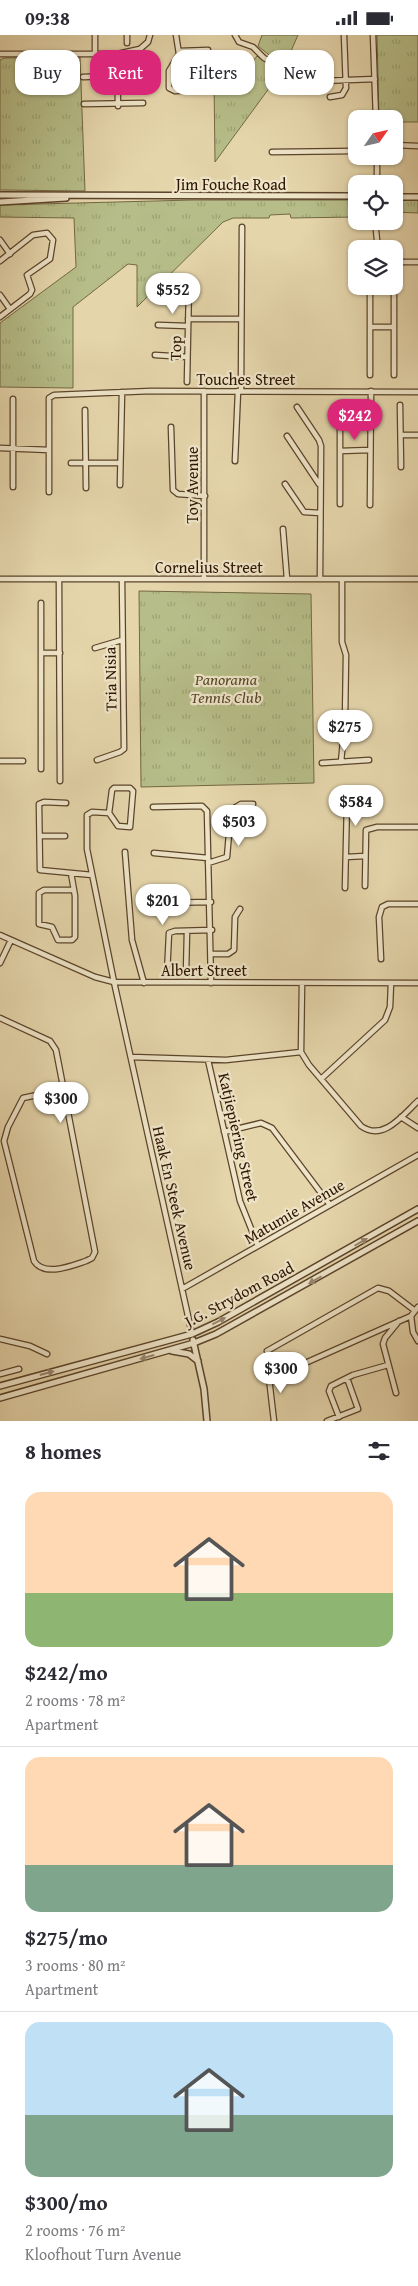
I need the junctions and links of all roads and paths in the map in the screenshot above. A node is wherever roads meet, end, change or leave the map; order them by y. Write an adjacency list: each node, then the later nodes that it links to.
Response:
1 (95, 35): 9 (street)
2 (127, 35): 8 (street)
3 (150, 35): 10 (street)
4 (176, 35): 11 (street)
5 (235, 35): 18 (street)
6 (344, 35): 18 (street)
7 (373, 35): 17 (street)
8 (127, 43)
9 (95, 50)
10 (135, 50)
11 (179, 50)
12 (0, 54): 13 (street)
13 (90, 54)
14 (171, 68): 19 (street)
15 (83, 77): 16 (street)
16 (90, 77)
17 (375, 79): 18 (street); 25 (street)
18 (345, 80): 21 (street)
19 (171, 89)
20 (118, 95): 24 (street)
21 (330, 97)
22 (143, 103): 24 (street)
23 (84, 104): 24 (street)
24 (118, 105)
25 (376, 110)
26 (403, 145): 27 (street)
27 (418, 146)
28 (348, 151): 29 (street)
29 (272, 152)
30 (0, 195): 31 (street, Jim Fouche Road)
31 (106, 196): 32 (street, Jim Fouche Road); 35 (street, Jim Fouche Road)
32 (348, 196)
33 (403, 197): 34 (street)
34 (418, 197)
35 (0, 202)
36 (242, 227): 49 (street)
37 (0, 240): 38 (street)
38 (10, 254): 39 (street); 46 (street)
39 (0, 261)
40 (403, 262): 41 (street)
41 (418, 262)
42 (188, 285): 48 (street, Top)
43 (0, 295): 46 (street)
44 (370, 295): 52 (street)
45 (394, 295): 53 (street)
46 (10, 309): 47 (street)
47 (0, 317)
48 (188, 319): 49 (street); 51 (street, Top)
49 (240, 319): 60 (street)
50 (158, 325): 51 (street)
51 (188, 326): 55 (street, Top)
52 (370, 327): 53 (street); 56 (street)
53 (394, 327): 57 (street)
54 (155, 355): 55 (street)
55 (187, 357): 58 (street, Top)
56 (370, 375)
57 (394, 375)
58 (187, 382)
59 (204, 391): 60 (street, Touches Street); 63 (street, Touches Street); 89 (street, Toy Avenue)
60 (239, 391): 61 (street, Touches Street); 78 (street)
61 (371, 391): 62 (street, Touches Street); 76 (street)
62 (418, 391)
63 (122, 392): 75 (street, Touches Street); 81 (street)
64 (13, 399): 74 (street)
65 (400, 405): 70 (street)
66 (340, 406): 77 (street)
67 (297, 407): 85 (street)
68 (85, 410): 80 (street)
69 (171, 427): 89 (street)
70 (400, 435): 71 (street); 82 (street)
71 (418, 435)
72 (287, 436): 85 (street)
73 (0, 448): 74 (street)
74 (13, 448): 75 (street); 86 (street)
75 (49, 449): 88 (street)
76 (370, 450): 77 (street); 91 (street)
77 (340, 451): 90 (street)
78 (235, 461)
79 (71, 463): 80 (street)
80 (86, 463): 81 (street); 87 (street)
81 (120, 463): 84 (street)
82 (401, 467)
83 (285, 484): 92 (street)
84 (120, 485)
85 (319, 485): 92 (street)
86 (13, 487)
87 (86, 488)
88 (49, 492)
89 (205, 496): 97 (street, Toy Avenue)
90 (340, 504)
91 (370, 505)
92 (320, 513): 99 (street)
93 (283, 529): 98 (street)
94 (0, 579): 95 (street, Cornelius Street)
95 (59, 579): 96 (street, Cornelius Street); 106 (street)
96 (122, 579): 97 (street, Cornelius Street); 103 (street, Tria Nisia)
97 (204, 579): 98 (street, Cornelius Street)
98 (287, 579): 99 (street, Cornelius Street)
99 (320, 579): 100 (street, Cornelius Street)
100 (342, 579): 101 (street, Cornelius Street); 111 (street)
101 (418, 579)
102 (41, 603): 105 (street)
103 (122, 640): 104 (street); 107 (street, Tria Nisia)
104 (96, 648)
105 (41, 653): 106 (street); 113 (street)
106 (60, 653): 114 (street)
107 (97, 760)
108 (369, 760): 111 (street)
109 (0, 761): 110 (street)
110 (22, 761)
111 (341, 762): 112 (street)
112 (322, 763)
113 (41, 769)
114 (60, 781)
115 (368, 800): 125 (street)
116 (66, 803): 121 (street)
117 (253, 804): 127 (street)
118 (154, 807): 127 (street)
119 (109, 813): 119 (street); 129 (street, Haak En Steek Avenue)
120 (418, 827): 126 (street)
121 (40, 836): 122 (street); 128 (street)
122 (64, 837)
123 (125, 851): 147 (street)
124 (154, 853): 127 (street)
125 (346, 857): 126 (street); 131 (street)
126 (366, 857): 130 (street)
127 (208, 858): 133 (street)
128 (70, 873): 129 (street); 132 (street)
129 (92, 875): 146 (street, Haak En Steek Avenue)
130 (366, 886)
131 (345, 888)
132 (74, 890): 132 (street)
133 (211, 902): 134 (street); 137 (street)
134 (156, 903)
135 (418, 904): 142 (street)
136 (240, 909): 141 (street)
137 (212, 930): 138 (street); 141 (street)
138 (187, 931): 144 (street); 145 (street)
139 (0, 935): 140 (street, Albert Street)
140 (11, 940): 143 (street); 146 (street, Albert Street)
141 (212, 954): 148 (street)
142 (381, 959)
143 (0, 963)
144 (186, 973)
145 (167, 974)
146 (114, 982): 147 (street, Albert Street); 154 (street, Haak En Steek Avenue)
147 (144, 983): 148 (street, Albert Street)
148 (211, 983): 149 (street, Albert Street)
149 (302, 983): 150 (street, Albert Street); 153 (street)
150 (391, 983): 151 (street, Albert Street); 156 (street)
151 (418, 983)
152 (0, 1018): 157 (street)
153 (301, 1052): 155 (street); 156 (street)
154 (131, 1057): 155 (street); 167 (street, Haak En Steek Avenue)
155 (208, 1061): 161 (street, Katjiepiering Street)
156 (321, 1079): 159 (street)
157 (65, 1089): 157 (street)
158 (418, 1101): 159 (street)
159 (401, 1117): 160 (street)
160 (418, 1128)
161 (224, 1131): 163 (street); 166 (street, Katjiepiering Street)
162 (418, 1155): 163 (street, Matumie Avenue)
163 (330, 1205): 166 (street, Matumie Avenue)
164 (418, 1209): 171 (street, J.G. Strydom Road, one-way to 164)
165 (418, 1221): 174 (street, J.G. Strydom Road, one-way to 174)
166 (258, 1246): 167 (street, Matumie Avenue)
167 (182, 1289): 171 (street, Haak En Steek Avenue)
168 (416, 1308): 169 (street); 176 (street)
169 (410, 1316): 170 (street); 173 (street)
170 (400, 1319): 179 (street); 180 (street)
171 (192, 1334): 174 (street, Haak En Steek Avenue); 185 (street, J.G. Strydom Road, one-way to 171)
172 (0, 1339): 177 (street)
173 (418, 1341)
174 (194, 1343): 175 (street, J.G. Strydom Road); 178 (street, Haak En Steek Avenue)
175 (168, 1351): 178 (street); 187 (street, J.G. Strydom Road, one-way to 187)
176 (268, 1351)
177 (47, 1354)
178 (199, 1362): 189 (street, Haak En Steek Avenue)
179 (388, 1365): 184 (street); 186 (street)
180 (294, 1368)
181 (19, 1369): 183 (street)
182 (268, 1370): 190 (street)
183 (0, 1374)
184 (348, 1378): 188 (street); 188 (street)
185 (0, 1386)
186 (396, 1393)
187 (0, 1398)
188 (339, 1417): 191 (street)
189 (207, 1421)
190 (274, 1421)
191 (327, 1421)

